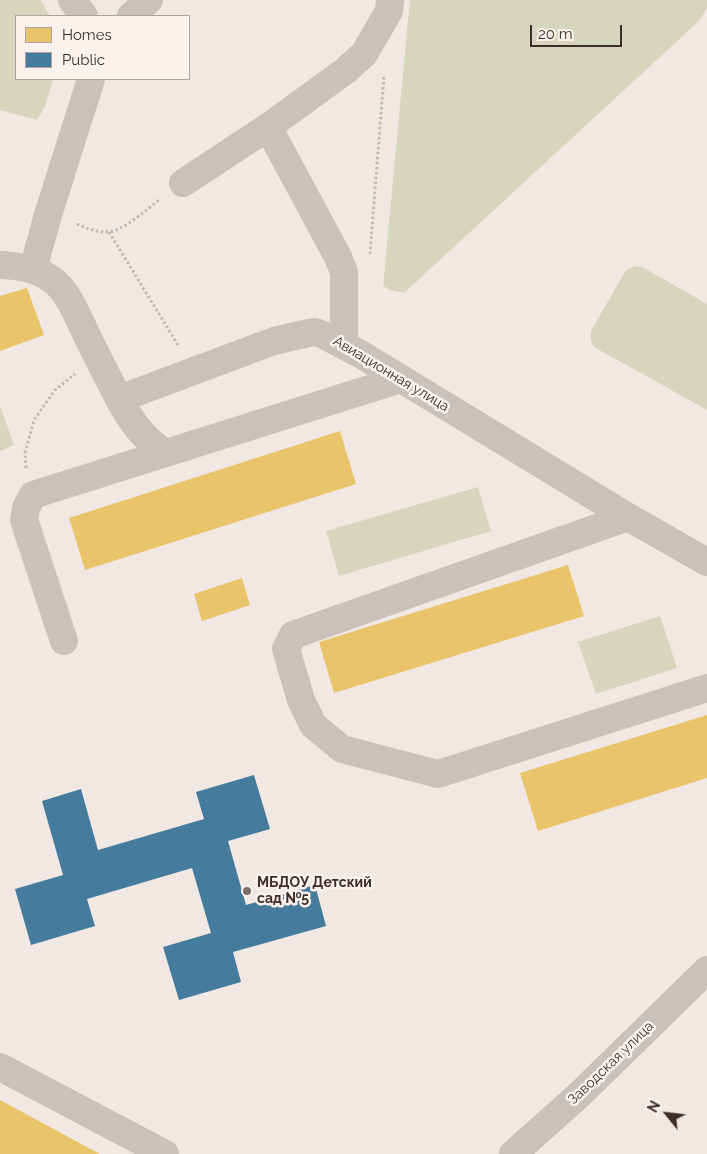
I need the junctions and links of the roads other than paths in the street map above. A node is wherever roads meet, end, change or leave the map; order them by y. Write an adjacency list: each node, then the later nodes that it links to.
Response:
1 (72, 0): 4 (street)
2 (150, 0): 5 (street)
3 (390, 0): 7 (street)
4 (83, 15)
5 (131, 15)
6 (90, 80): 10 (street)
7 (268, 126): 8 (street); 11 (street)
8 (183, 183)
9 (0, 265): 10 (street)
10 (33, 269): 13 (street)
11 (344, 346): 12 (street, Авиационная улица); 13 (street, Авиационная улица)
12 (401, 379): 14 (street); 15 (street, Авиационная улица)
13 (119, 399): 14 (street)
14 (166, 453): 17 (street)
15 (628, 518): 16 (street, Авиационная улица); 18 (street)
16 (707, 562)
17 (64, 641)
18 (707, 688)
19 (707, 970): 22 (street, Заводская улица)
20 (0, 1067): 21 (street)
21 (165, 1154)
22 (513, 1154)

